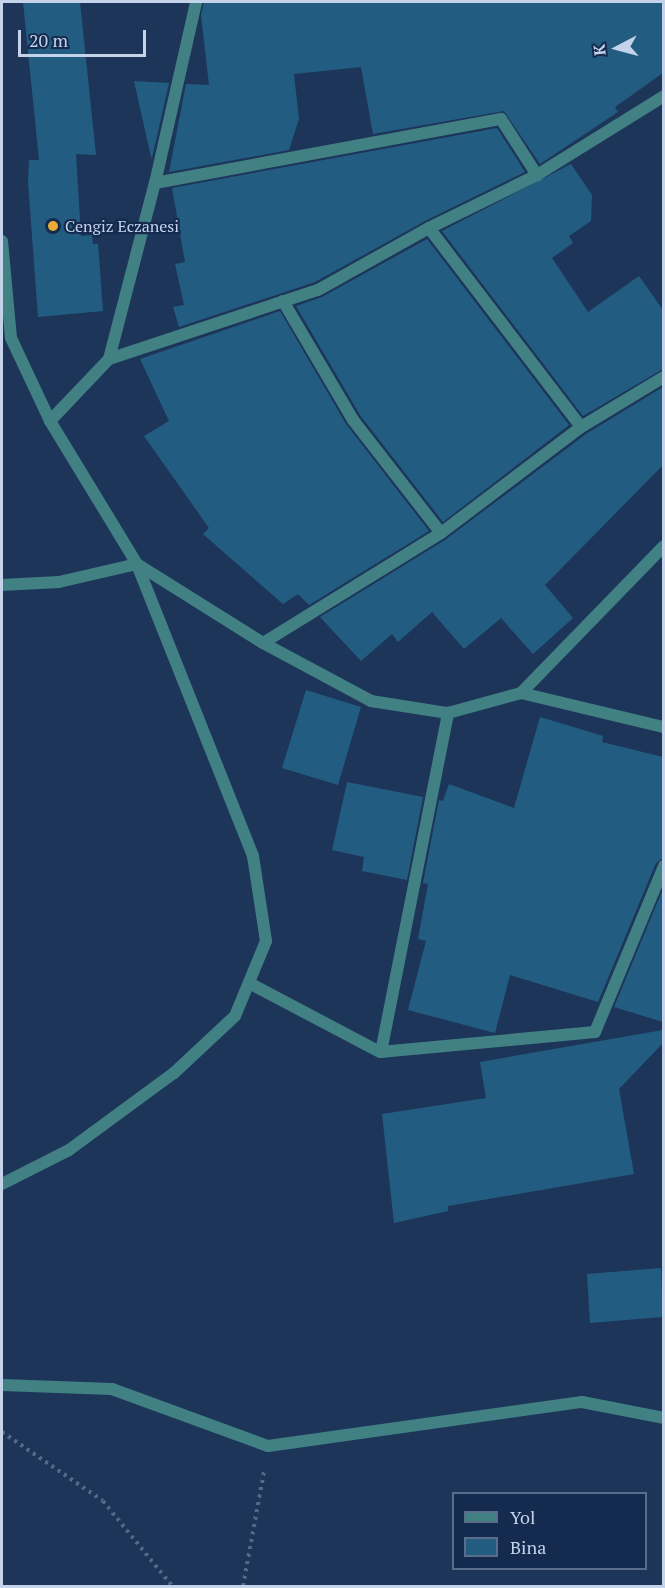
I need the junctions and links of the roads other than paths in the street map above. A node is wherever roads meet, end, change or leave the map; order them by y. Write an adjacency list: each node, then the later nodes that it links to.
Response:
1 (196, 2): 4 (street)
2 (663, 96): 3 (street)
3 (537, 175): 4 (street); 5 (street)
4 (155, 183): 8 (street)
5 (429, 228): 7 (street); 11 (street)
6 (2, 241): 10 (street)
7 (283, 301): 8 (street); 12 (street)
8 (109, 359): 10 (street)
9 (663, 377): 11 (street)
10 (50, 421): 14 (street)
11 (580, 427): 12 (street)
12 (441, 533): 16 (street)
13 (663, 546): 17 (street)
14 (137, 564): 15 (street); 16 (street); 21 (street)
15 (2, 585)
16 (263, 643): 18 (street)
17 (521, 693): 18 (street); 19 (street)
18 (448, 713): 22 (street)
19 (663, 727)
20 (663, 866): 22 (street)
21 (249, 983): 22 (street); 23 (street)
22 (381, 1052)
23 (2, 1184)
24 (2, 1385): 25 (street)
25 (663, 1418)

